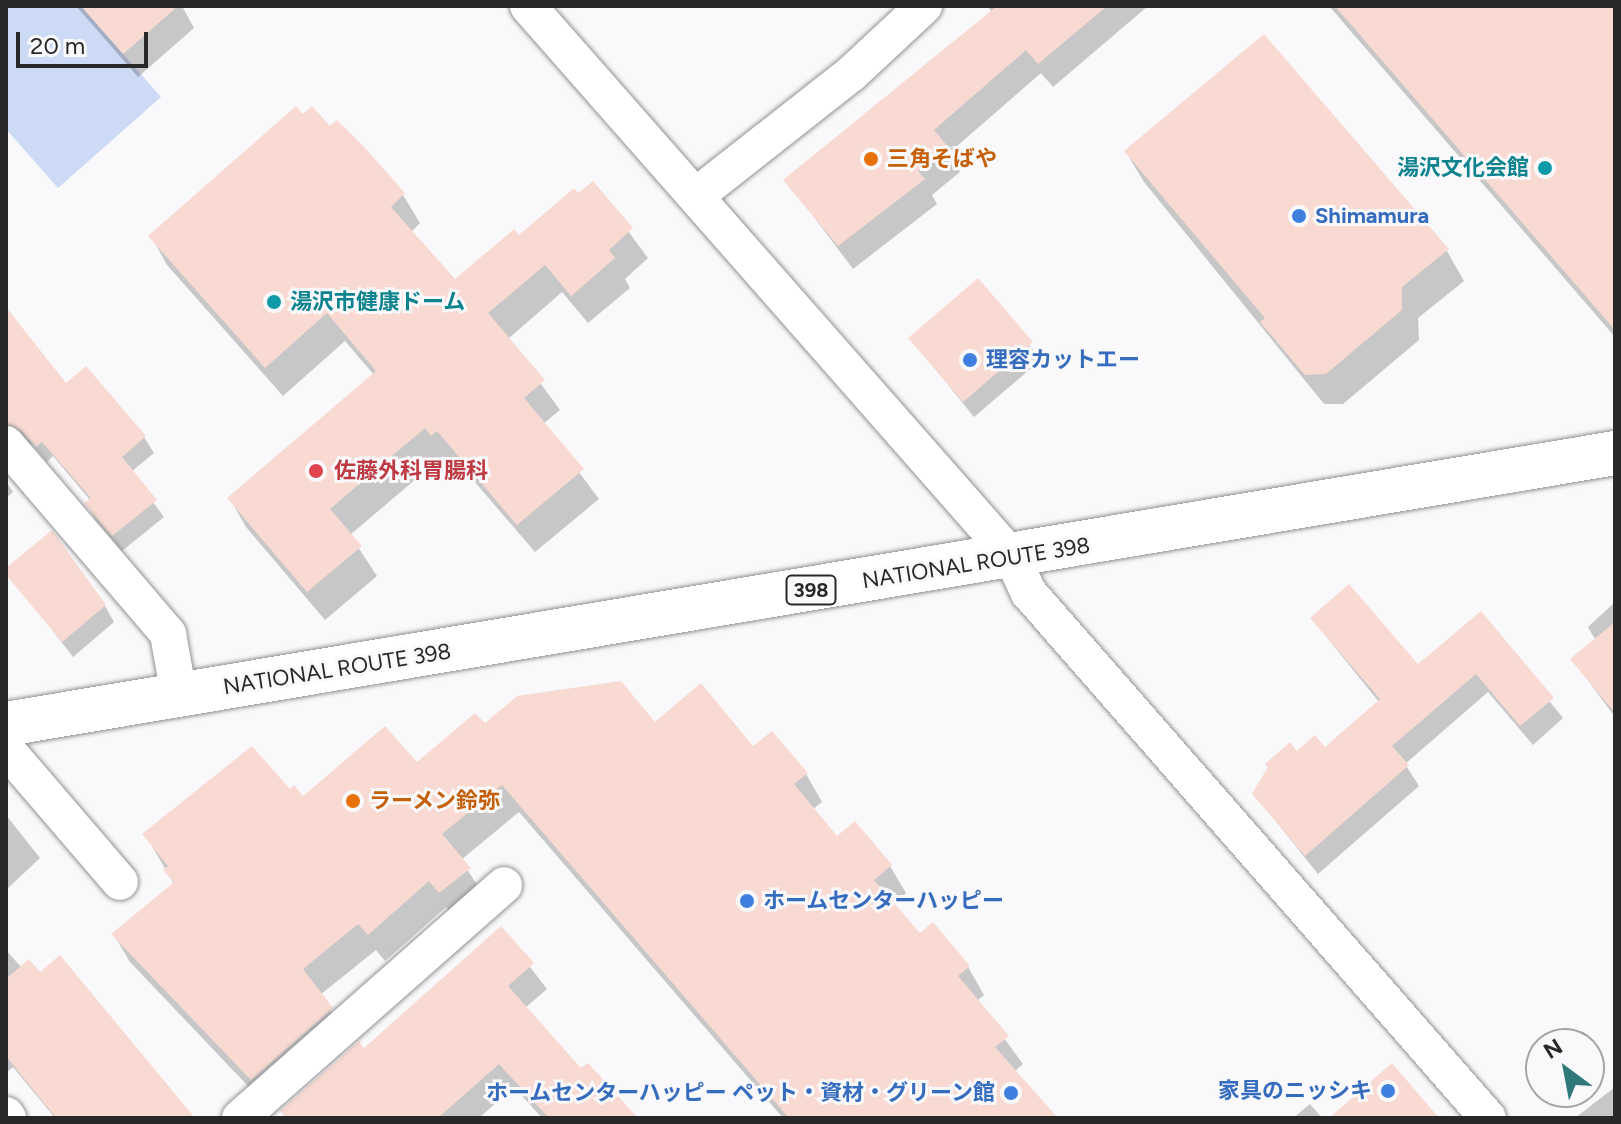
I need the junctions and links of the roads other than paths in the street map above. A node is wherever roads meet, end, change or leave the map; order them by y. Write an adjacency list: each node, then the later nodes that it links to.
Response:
1 (528, 6): 3 (street)
2 (924, 6): 3 (street)
3 (697, 195): 6 (street)
4 (6, 444): 7 (street)
5 (1615, 453): 6 (highway, NATIONAL ROUTE 398 / 398)
6 (1012, 557): 7 (highway, NATIONAL ROUTE 398 / 398); 13 (street)
7 (179, 695): 8 (highway, NATIONAL ROUTE 398 / 398)
8 (6, 724)
9 (6, 749): 10 (street)
10 (120, 882)
11 (504, 885): 12 (street)
12 (240, 1118)
13 (1488, 1118)

